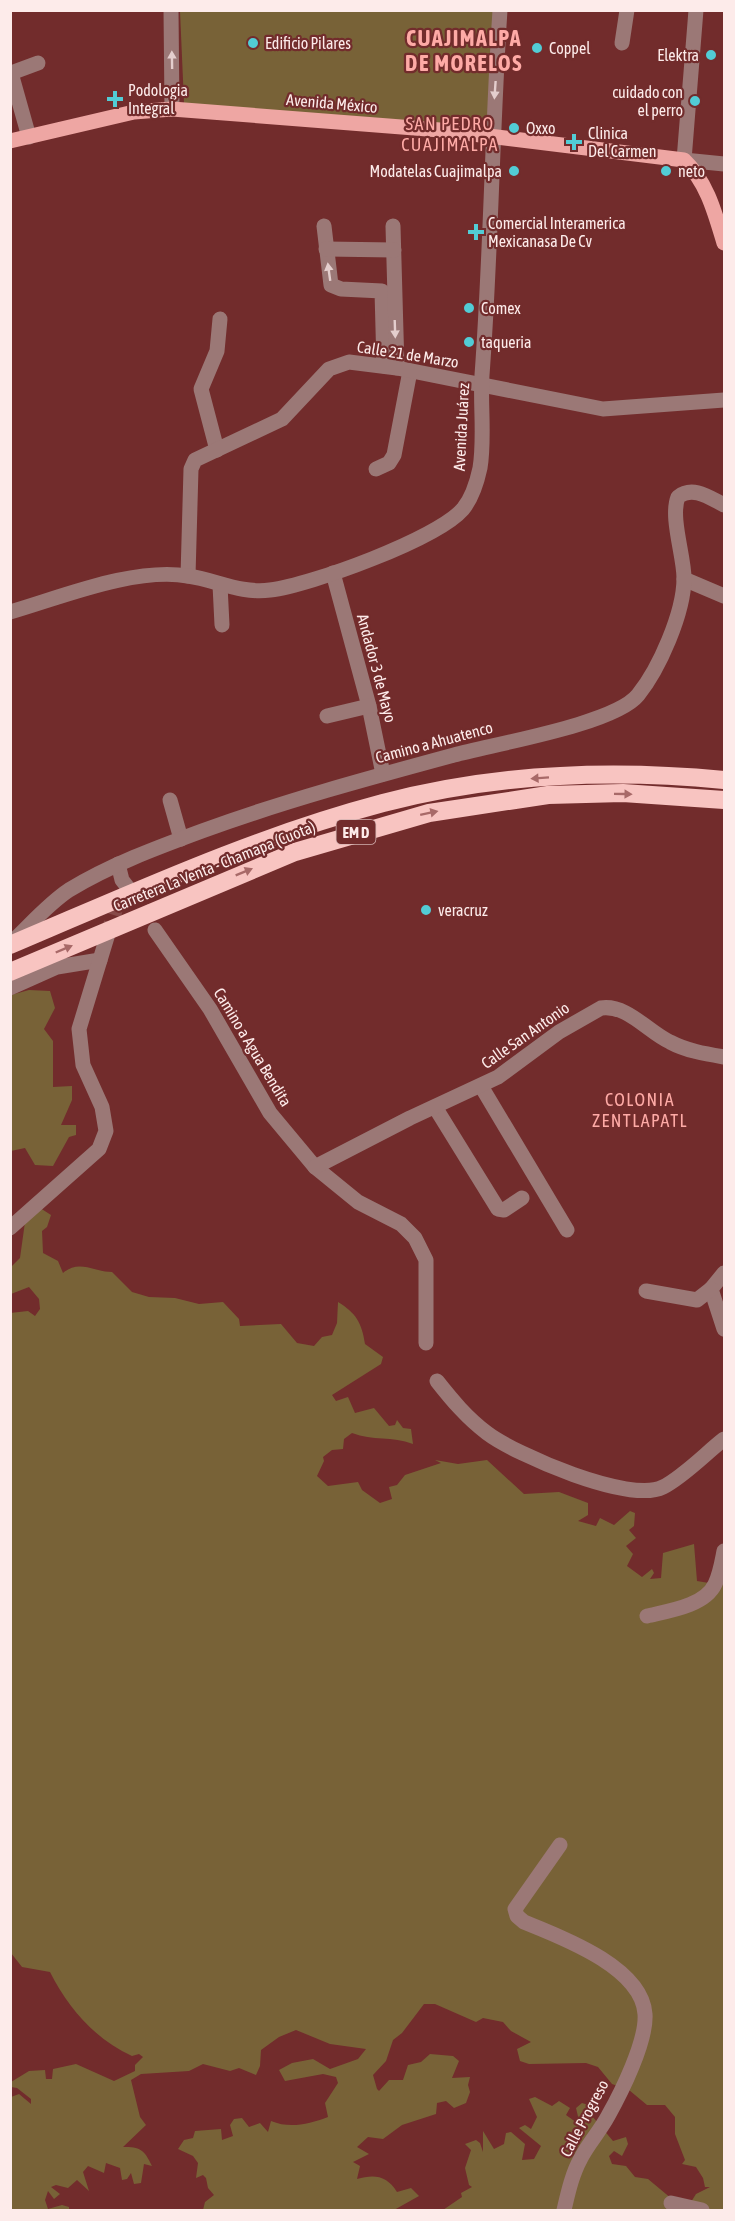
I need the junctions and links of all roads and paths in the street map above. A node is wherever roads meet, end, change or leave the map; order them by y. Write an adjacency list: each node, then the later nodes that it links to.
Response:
1 (171, 10): 7 (street, one-way to 1)
2 (501, 10): 8 (street, Avenida Juárez, one-way to 8)
3 (627, 10): 5 (street)
4 (696, 10): 11 (street)
5 (622, 43)
6 (38, 63): 9 (street)
7 (172, 109): 8 (main road, Avenida México); 9 (main road, Avenida México)
8 (492, 136): 11 (main road, Avenida México); 20 (street, Avenida Juárez)
9 (29, 137): 10 (main road, Avenida México)
10 (10, 141)
11 (684, 160): 12 (street, Avenida México); 15 (main road)
12 (724, 164)
13 (324, 226): 16 (street)
14 (393, 226): 17 (street)
15 (724, 243)
16 (326, 249): 17 (street); 19 (street, one-way to 16)
17 (394, 250): 19 (street, one-way to 19)
18 (220, 320): 22 (street)
19 (397, 368): 20 (street, Calle 21 de Marzo); 22 (street, Calle 21 de Marzo); 23 (street)
20 (481, 385): 21 (street, Calle 21 de Marzo); 25 (street, Avenida Juárez)
21 (724, 400)
22 (217, 450): 26 (street, Calle 21 de Marzo)
23 (376, 469)
24 (724, 506): 27 (street, Camino a Ahuatenco)
25 (333, 573): 28 (street, Avenida Juárez); 32 (street, Andador 3 de Mayo)
26 (188, 576): 28 (street, Avenida Juárez); 30 (street, Avenida Juárez)
27 (684, 579): 29 (street); 34 (street, Camino a Ahuatenco)
28 (220, 585): 31 (street)
29 (724, 596)
30 (10, 612)
31 (222, 625)
32 (369, 706): 33 (street); 34 (street, Andador 3 de Mayo)
33 (327, 716)
34 (383, 774): 38 (street, Camino a Ahuatenco)
35 (724, 780): 43 (highway, Carretera La Venta - Chamapa (Cuota) / EM D, one-way to 43)
36 (170, 800): 38 (street)
37 (724, 800): 45 (highway, Carretera La Venta - Chamapa (Cuota) / EM D, one-way to 37)
38 (181, 839): 39 (street, Camino a Ahuatenco)
39 (118, 864): 40 (street); 43 (street, Camino a Ahuatenco)
40 (124, 888)
41 (156, 930): 50 (street, Camino a Agua Bendita)
42 (107, 937): 44 (street)
43 (10, 944)
44 (100, 960): 46 (street); 52 (street)
45 (10, 972)
46 (10, 988)
47 (724, 1058): 48 (street, Calle San Antonio)
48 (481, 1086): 49 (street, Calle San Antonio); 53 (street)
49 (435, 1107): 50 (street, Calle San Antonio); 51 (street)
50 (315, 1167): 58 (street, Camino a Agua Bendita)
51 (522, 1198)
52 (10, 1228)
53 (567, 1230)
54 (724, 1273): 55 (street)
55 (711, 1289): 56 (street); 57 (street)
56 (646, 1291)
57 (724, 1329)
58 (426, 1343)
59 (437, 1381): 60 (street)
60 (724, 1439)
61 (724, 1551): 62 (street)
62 (647, 1616)
63 (560, 1845): 65 (street, Calle Progreso)
64 (671, 2203): 66 (street)
65 (564, 2211)
66 (702, 2211)

